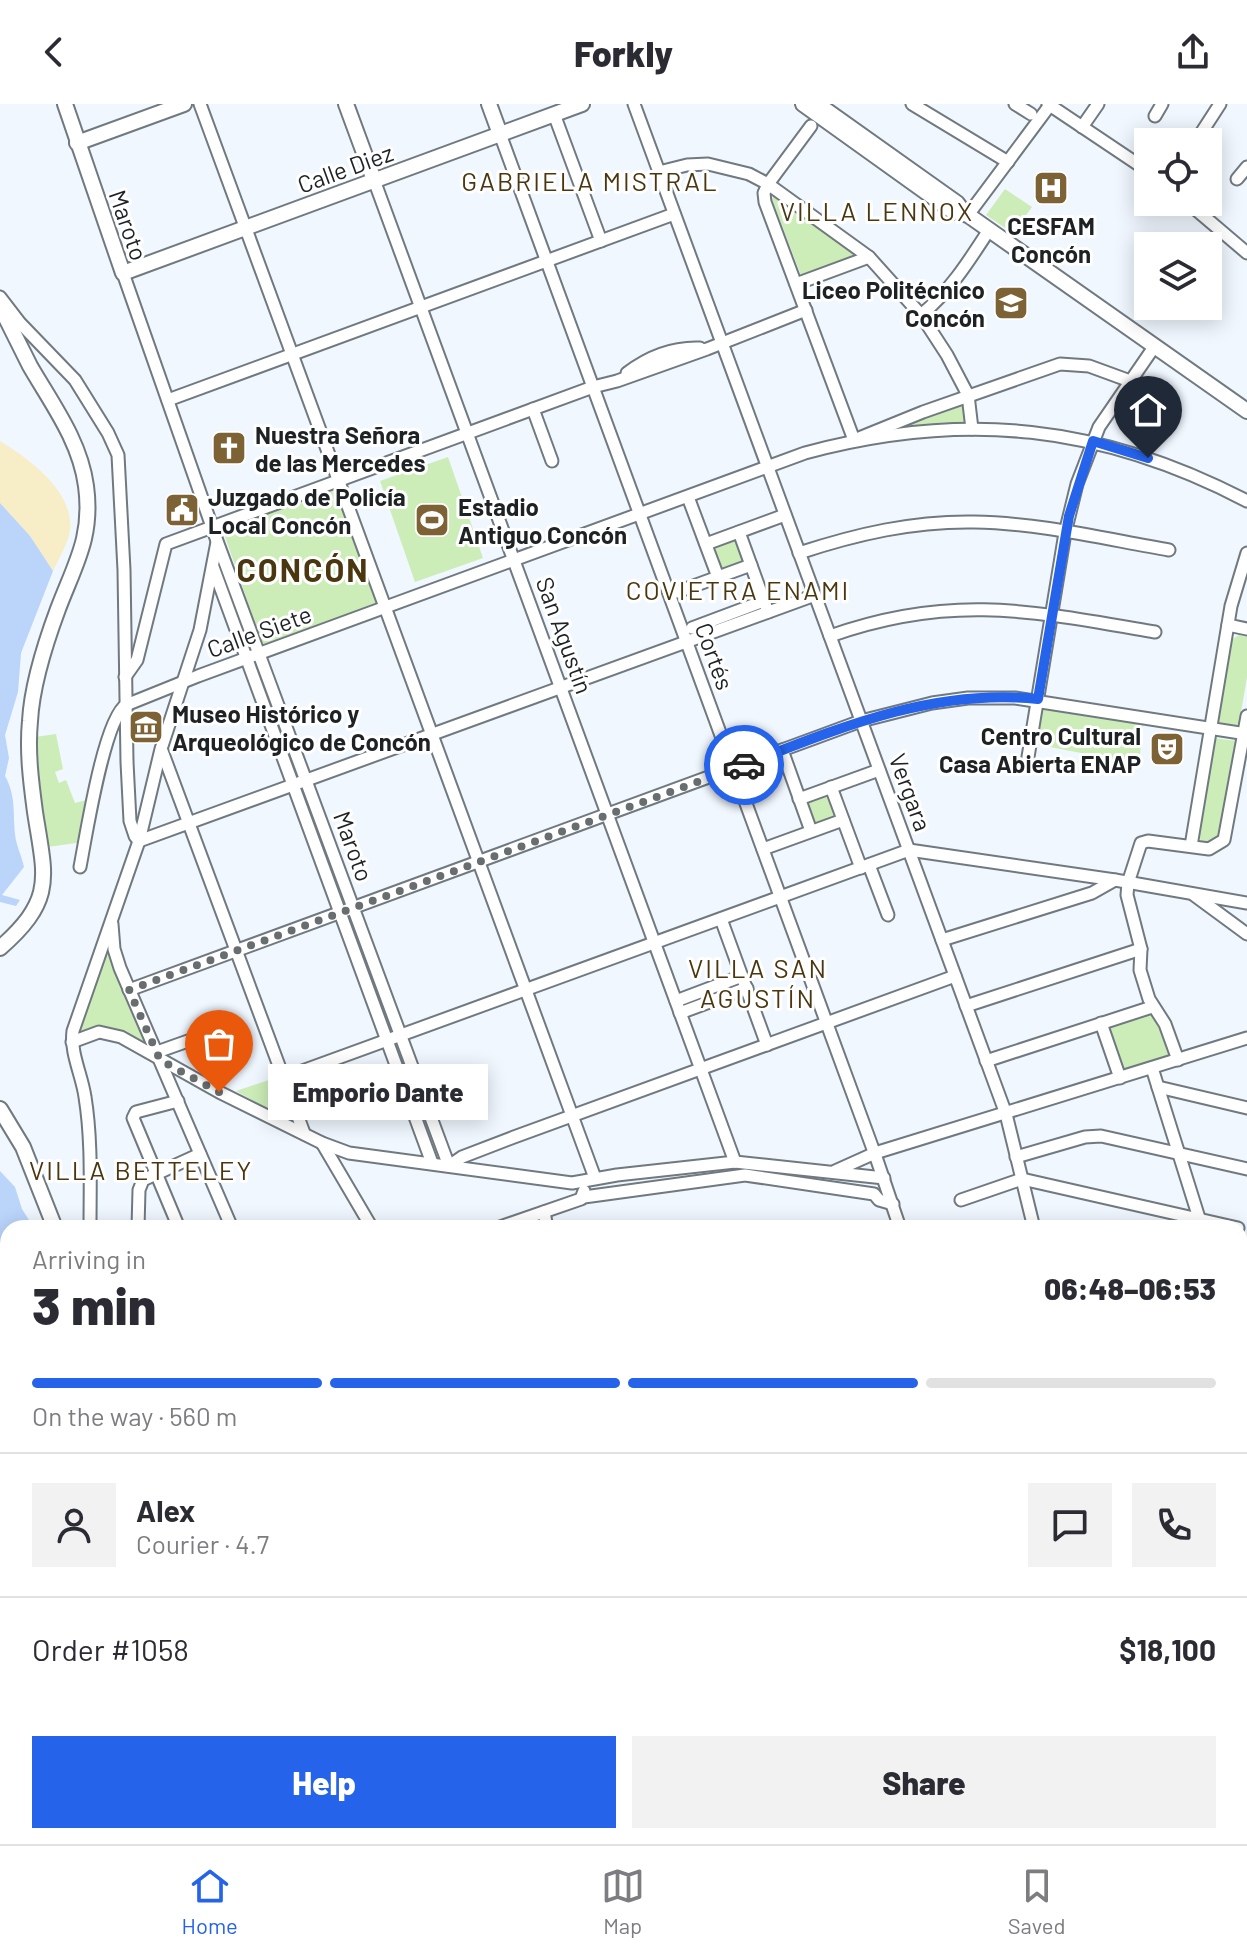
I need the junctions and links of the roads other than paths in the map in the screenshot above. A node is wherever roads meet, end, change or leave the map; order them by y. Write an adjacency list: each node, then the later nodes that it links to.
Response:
1 (65, 104): 23 (main road, Maroto)
2 (184, 104): 23 (main road)
3 (200, 104): 34 (street)
4 (346, 104): 29 (main road, San Agustín)
5 (489, 104): 22 (main road, Cortés)
6 (582, 104): 16 (main road, Calle Diez)
7 (634, 104): 27 (street, Vergara)
8 (803, 104): 32 (main road)
9 (820, 104): 32 (street)
10 (912, 104): 24 (street)
11 (1015, 104): 17 (street)
12 (1098, 104): 20 (street)
13 (1162, 104): 18 (street)
14 (1220, 104): 21 (street)
15 (1049, 105): 20 (street); 24 (street)
16 (554, 114): 22 (main road, Calle Diez); 36 (street)
17 (1031, 114)
18 (1155, 116)
19 (811, 126): 30 (street)
20 (1082, 127): 25 (street)
21 (1204, 128)
22 (500, 134): 29 (main road, Calle Diez); 39 (street, Cortés)
23 (77, 143): 40 (main road, Maroto)
24 (1008, 162): 32 (street)
25 (1134, 162)
26 (1247, 167): 28 (street)
27 (659, 172): 30 (street); 31 (street, Vergara)
28 (1237, 179)
29 (374, 180): 34 (main road, Calle Diez); 44 (street, San Agustín)
30 (768, 184): 38 (street); 41 (street)
31 (674, 214): 36 (street); 47 (street, Vergara)
32 (968, 215): 35 (main road)
33 (1203, 216): 37 (street)
34 (246, 228): 40 (main road, Calle Diez); 49 (street)
35 (989, 230): 46 (street); 48 (main road)
36 (601, 241): 39 (street)
37 (1247, 253)
38 (869, 257): 41 (street); 46 (street)
39 (547, 261): 44 (street); 51 (street, Cortés)
40 (123, 273): 53 (street, Maroto)
41 (796, 284): 45 (street)
42 (0, 297): 92 (street)
43 (0, 306): 135 (main road)
44 (421, 307): 49 (street); 57 (street, San Agustín)
45 (806, 310): 47 (street); 58 (street)
46 (921, 315): 52 (street)
47 (721, 342): 51 (street); 61 (street, Vergara)
48 (1154, 347): 50 (street); 55 (main road)
49 (292, 354): 53 (street); 62 (street)
50 (1130, 381): 52 (street); 59 (street)
51 (593, 387): 54 (street); 65 (street, Cortés)
52 (968, 395): 56 (street); 58 (street)
53 (168, 400): 67 (street, Maroto)
54 (533, 409): 57 (street); 60 (street)
55 (1247, 411)
56 (972, 429): 58 (street); 59 (street)
57 (467, 433): 62 (street); 75 (street, San Agustín)
58 (854, 440): 61 (street, Calle Siete)
59 (1093, 441): 64 (street); 69 (street)
60 (552, 461)
61 (767, 467): 63 (street, Calle Siete); 66 (street, Vergara)
62 (339, 480): 67 (street); 82 (street)
63 (688, 497): 65 (street, Calle Siete); 71 (street)
64 (1247, 501)
65 (640, 514): 75 (street, Calle Siete); 89 (street, Cortés)
66 (785, 515): 68 (street); 73 (street, Vergara)
67 (212, 527): 70 (street, Maroto); 92 (street)
68 (739, 532): 71 (street); 76 (street)
69 (1065, 533): 72 (street); 73 (street); 83 (street)
70 (217, 541): 77 (street, Maroto); 90 (street, Maroto)
71 (706, 544): 78 (street)
72 (1169, 550)
73 (799, 553): 80 (street, Vergara)
74 (1247, 553): 84 (street)
75 (514, 561): 82 (street, Calle Siete); 94 (street, San Agustín)
76 (751, 565): 78 (street); 81 (street)
77 (213, 567): 91 (street, Maroto); 93 (street)
78 (718, 577): 79 (street)
79 (677, 592)
80 (815, 595): 81 (street); 88 (street, Vergara)
81 (766, 606): 85 (street); 89 (street)
82 (386, 608): 90 (street, Calle Siete); 100 (street)
83 (1052, 615): 87 (street); 88 (street); 95 (street)
84 (1228, 625): 86 (street); 99 (street)
85 (692, 628)
86 (1247, 629)
87 (1155, 632)
88 (830, 636): 98 (street, Vergara)
89 (687, 641): 94 (street); 105 (street, Cortés)
90 (260, 654): 91 (street, Calle Siete); 107 (street, Maroto)
91 (247, 658): 93 (street, Calle Siete); 108 (street, Maroto)
92 (125, 677): 96 (street)
93 (184, 681): 96 (street, Calle Siete); 102 (street)
94 (561, 687): 100 (street); 111 (street, San Agustín)
95 (1038, 699): 98 (street); 99 (street); 104 (street)
96 (126, 705): 115 (street); 121 (street)
97 (1247, 716): 101 (street)
98 (861, 721): 103 (street); 106 (street, Vergara)
99 (1210, 728): 101 (street); 116 (street)
100 (432, 734): 107 (street); 119 (street)
101 (1246, 734): 116 (street)
102 (161, 749): 113 (street); 115 (street)
103 (782, 750): 105 (street); 110 (street)
104 (1028, 757)
105 (733, 768): 111 (street); 117 (street, Cortés)
106 (879, 770): 109 (street); 118 (street, Vergara)
107 (306, 780): 108 (street); 127 (street, Maroto)
108 (294, 784): 113 (street); 128 (street, Maroto)
109 (831, 787): 110 (street); 112 (street)
110 (799, 799): 114 (street)
111 (607, 814): 119 (street); 134 (street, San Agustín)
112 (843, 820): 114 (street); 120 (street)
113 (188, 823): 115 (street); 137 (street)
114 (811, 831): 117 (street)
115 (139, 841): 130 (street)
116 (1191, 846): 123 (street)
117 (763, 849): 125 (street, Cortés)
118 (909, 850): 120 (street); 122 (street); 133 (street, Vergara)
119 (479, 862): 127 (street); 140 (street)
120 (865, 866): 125 (street); 129 (street)
121 (80, 867)
122 (1115, 880): 123 (street); 133 (street)
123 (1128, 883): 124 (street); 136 (street)
124 (1190, 892): 126 (street); 132 (street)
125 (781, 897): 131 (street); 145 (street, Cortés)
126 (1247, 903)
127 (354, 908): 128 (street); 147 (street, Maroto)
128 (341, 913): 137 (street); 150 (street, Maroto)
129 (888, 915)
130 (112, 919): 141 (street); 151 (street)
131 (721, 919): 134 (street); 139 (street)
132 (1247, 934)
133 (942, 940): 138 (street, Vergara)
134 (655, 944): 140 (street); 143 (street, San Agustín)
135 (0, 948)
136 (1141, 949): 142 (street); 144 (street)
137 (237, 951): 141 (street); 158 (street)
138 (955, 976): 142 (street, Vergara); 145 (street)
139 (744, 982): 143 (street); 152 (street)
140 (526, 989): 147 (street); 165 (street)
141 (129, 990): 153 (street)
142 (966, 1006): 155 (street, Vergara)
143 (678, 1007): 157 (street, San Agustín)
144 (1152, 1007): 146 (street); 154 (street)
145 (827, 1023): 152 (street); 169 (street, Cortés)
146 (1101, 1023): 155 (street); 159 (street)
147 (401, 1035): 150 (street); 174 (street, Maroto)
148 (202, 1036): 153 (street)
149 (1247, 1038): 154 (street)
150 (387, 1040): 158 (street); 173 (street, Maroto)
151 (72, 1042): 153 (street); 187 (street)
152 (767, 1045): 157 (street)
153 (159, 1056): 161 (street); 166 (street)
154 (1178, 1060): 156 (street)
155 (986, 1061): 164 (street, Vergara)
156 (1152, 1068): 159 (street); 160 (street)
157 (701, 1069): 165 (street); 172 (street, San Agustín)
158 (283, 1078): 166 (street)
159 (1120, 1078): 164 (street)
160 (1158, 1087): 162 (street); 168 (street)
161 (178, 1101): 170 (street); 176 (street)
162 (1247, 1108)
163 (0, 1109): 186 (main road)
164 (1006, 1114): 169 (street); 171 (street, Vergara)
165 (572, 1115): 174 (street); 180 (street)
166 (304, 1133): 167 (street)
167 (322, 1143): 173 (street); 191 (street)
168 (1177, 1152): 171 (street); 175 (street); 185 (street)
169 (875, 1153): 177 (street); 178 (street, Cortés)
170 (200, 1154): 176 (street); 190 (street)
171 (1016, 1157): 179 (street, Vergara)
172 (735, 1162): 177 (street); 180 (street)
173 (432, 1163): 174 (street)
174 (449, 1166): 180 (street)
175 (1247, 1169)
176 (156, 1173): 188 (street); 189 (street)
177 (831, 1173): 178 (street)
178 (884, 1178): 183 (street, Cortés)
179 (1022, 1179): 182 (street); 185 (street); 195 (street, Vergara)
180 (589, 1180): 181 (street)
181 (584, 1197): 183 (street); 184 (street)
182 (961, 1200)
183 (893, 1204): 194 (street, Cortés)
184 (544, 1212): 192 (street); 193 (street)
185 (1199, 1218): 196 (street)
186 (52, 1220)
187 (90, 1220)
188 (138, 1220)
189 (176, 1220)
190 (229, 1220)
191 (367, 1220)
192 (520, 1220)
193 (546, 1220)
194 (898, 1220)
195 (1032, 1220)
196 (1207, 1220)

